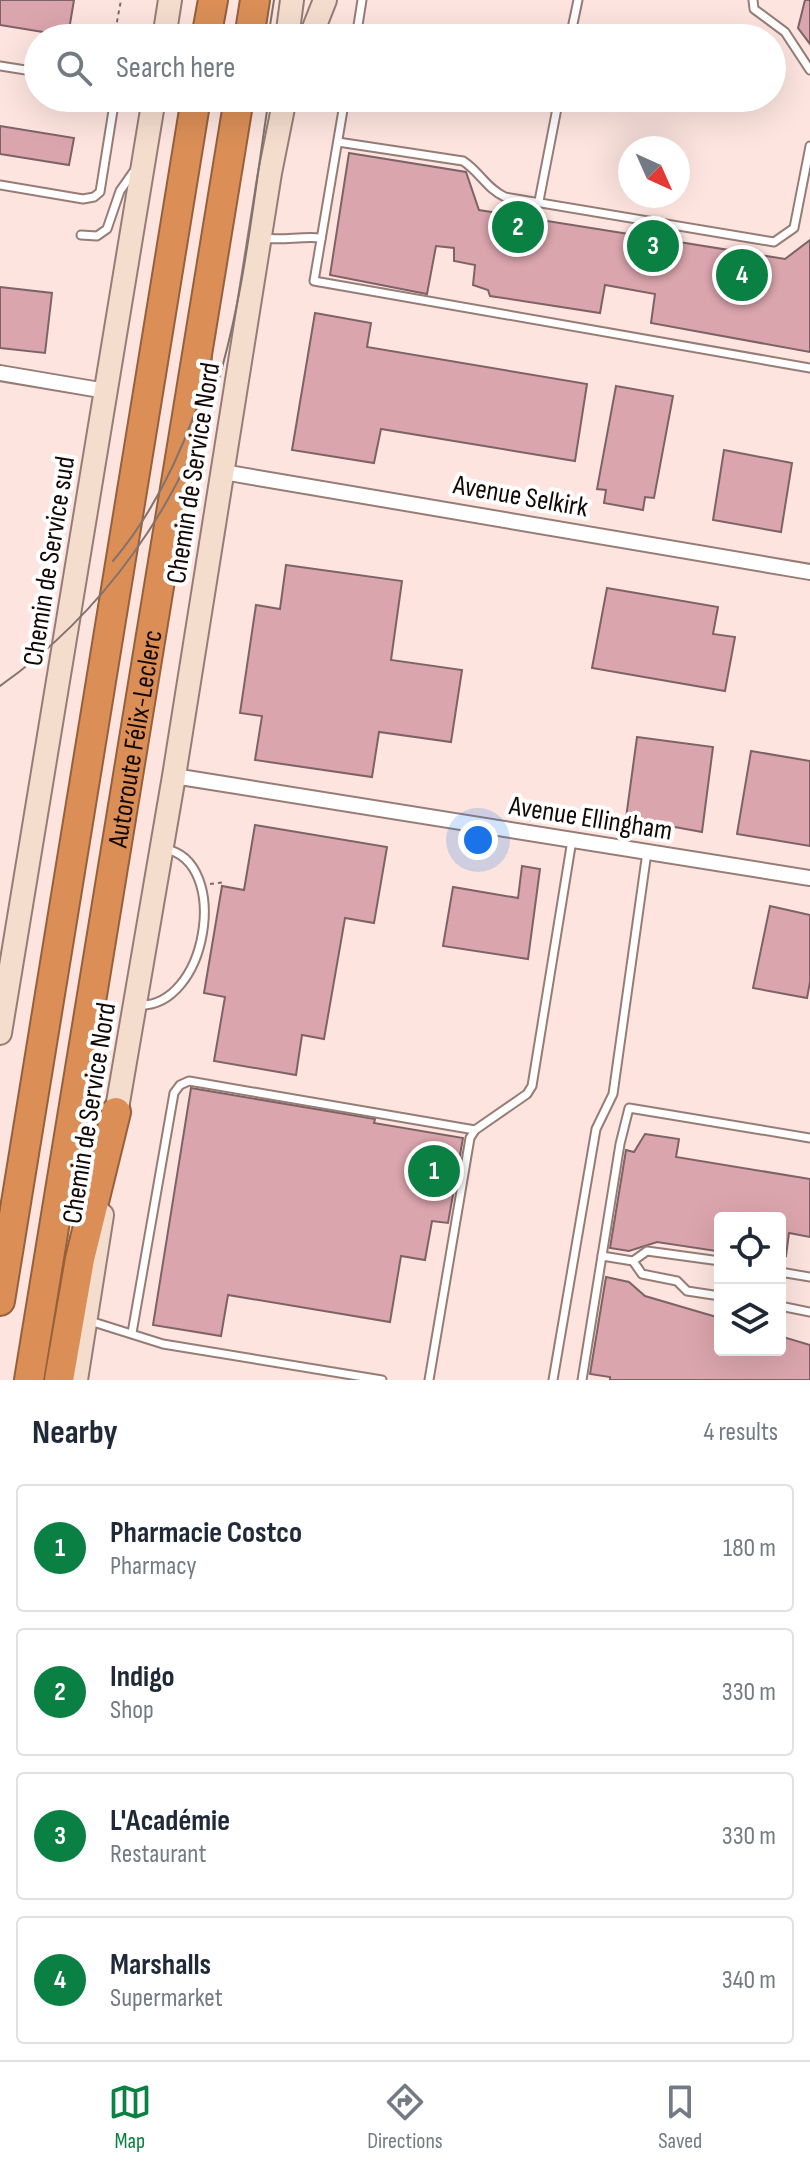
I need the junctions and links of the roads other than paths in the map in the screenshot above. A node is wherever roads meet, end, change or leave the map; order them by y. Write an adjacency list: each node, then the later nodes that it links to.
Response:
1 (170, 0): 9 (main road)
2 (213, 0): 10 (highway)
3 (255, 0): 11 (highway)
4 (292, 0): 12 (main road)
5 (325, 0): 13 (main road)
6 (362, 0): 14 (lane)
7 (576, 0): 15 (lane)
8 (753, 0): 16 (lane)
9 (166, 24)
10 (209, 24)
11 (251, 24)
12 (289, 24)
13 (316, 24)
14 (358, 24)
15 (572, 24)
16 (774, 24)
17 (786, 34): 20 (lane)
18 (0, 66): 19 (lane)
19 (24, 70)
20 (810, 70)
21 (113, 112): 32 (lane)
22 (152, 112): 30 (main road, Chemin de Service sud)
23 (194, 112): 59 (highway, Autoroute Félix-Leclerc)
24 (237, 112): 64 (highway, Autoroute Félix-Leclerc)
25 (282, 112): 36 (main road, Chemin de Service Nord)
26 (343, 112): 28 (lane)
27 (556, 112): 34 (lane)
28 (338, 142): 34 (lane); 37 (lane)
29 (810, 146): 34 (lane)
30 (144, 158): 33 (lane); 40 (main road, Chemin de Service sud)
31 (0, 185): 32 (lane)
32 (100, 192): 33 (lane)
33 (118, 194): 35 (lane)
34 (539, 201)
35 (81, 235)
36 (260, 238): 37 (lane); 41 (main road, Chemin de Service Nord)
37 (321, 238): 38 (lane)
38 (810, 368)
39 (0, 373): 40 (street)
40 (106, 391): 49 (main road, Chemin de Service sud)
41 (223, 472): 42 (street, Avenue Selkirk); 43 (main road, Chemin de Service Nord)
42 (810, 572)
43 (174, 776): 44 (street, Avenue Ellingham); 45 (main road, Chemin de Service Nord)
44 (572, 840): 46 (street, Avenue Ellingham); 51 (lane)
45 (161, 848): 48 (main road, Chemin de Service Nord); 48 (lane)
46 (647, 852): 47 (street, Avenue Ellingham); 69 (lane)
47 (810, 878)
48 (135, 1005): 50 (main road, Chemin de Service Nord)
49 (0, 1033)
50 (116, 1112): 62 (main road, Chemin de Service Nord); 65 (highway)
51 (475, 1130): 63 (lane); 68 (lane)
52 (810, 1138): 53 (lane)
53 (602, 1256): 55 (lane); 70 (lane)
54 (714, 1260): 55 (lane)
55 (633, 1261): 58 (lane)
56 (786, 1273): 57 (lane)
57 (810, 1277)
58 (714, 1295)
59 (0, 1301)
60 (786, 1307): 61 (lane)
61 (810, 1312)
62 (86, 1320): 63 (lane); 66 (main road, Chemin de Service Nord)
63 (132, 1333): 67 (lane)
64 (29, 1380)
65 (59, 1380)
66 (76, 1380)
67 (382, 1380)
68 (429, 1380)
69 (553, 1380)
70 (582, 1380)

